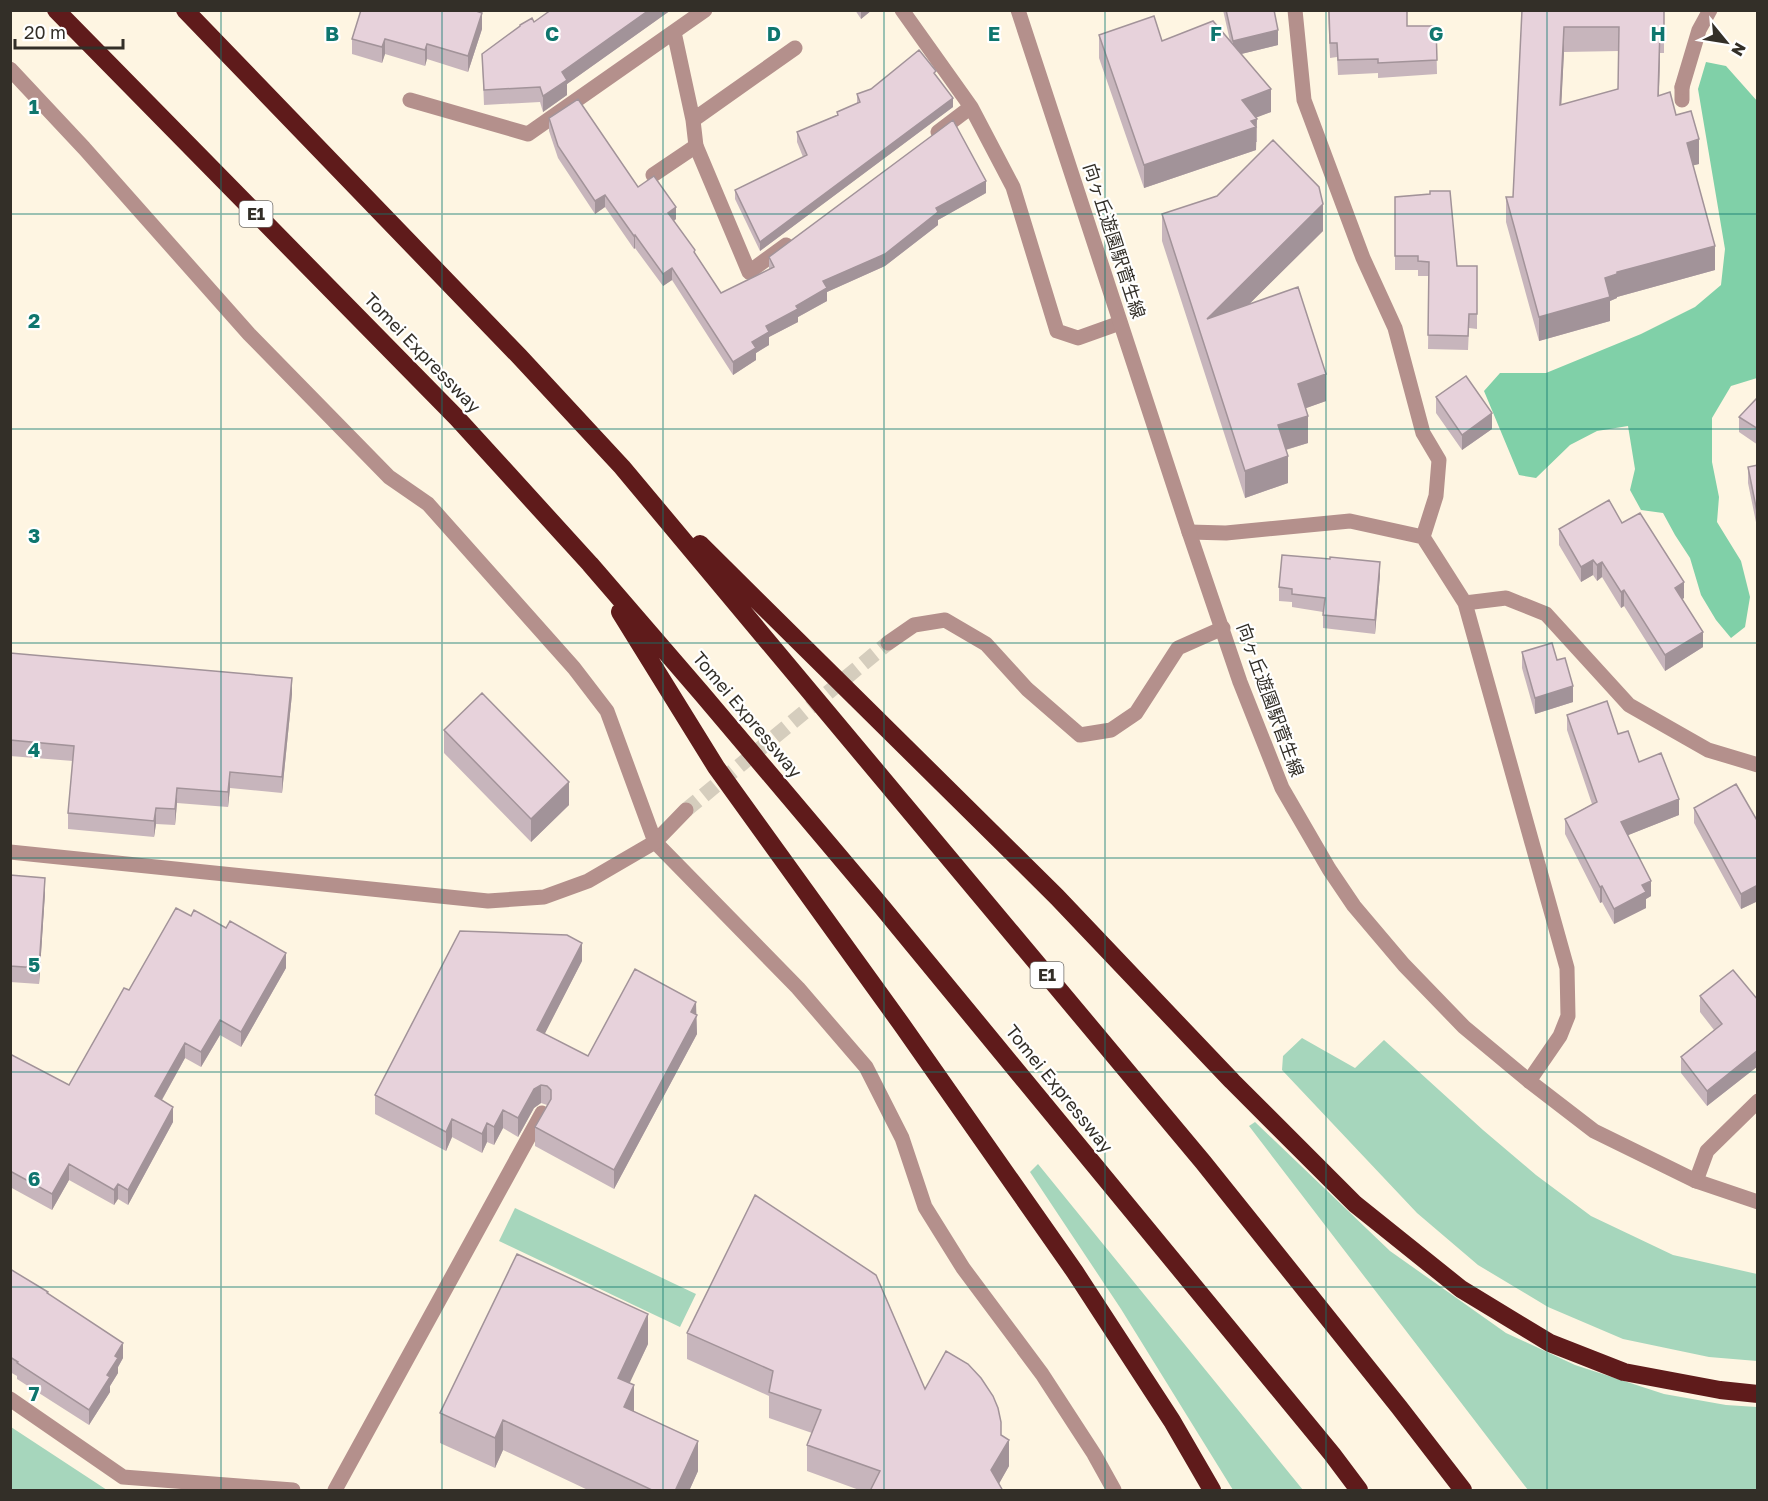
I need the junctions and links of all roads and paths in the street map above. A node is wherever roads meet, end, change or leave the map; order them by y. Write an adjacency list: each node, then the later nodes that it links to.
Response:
1 (56, 10): 23 (highway, Tomei Expressway / E1)
2 (184, 10): 20 (highway, E1)
3 (705, 10): 8 (street)
4 (902, 10): 13 (street)
5 (1018, 10): 19 (street, 向ヶ丘遊園駅菅生線)
6 (1294, 10): 22 (street)
7 (1710, 10): 11 (street)
8 (674, 32): 12 (street); 14 (street)
9 (795, 48): 14 (street)
10 (10, 69): 29 (street)
11 (1682, 94)
12 (410, 100)
13 (971, 107): 15 (street); 19 (street)
14 (693, 120): 16 (street)
15 (925, 141)
16 (696, 146): 17 (street); 18 (street)
17 (653, 175)
18 (795, 238)
19 (1120, 323): 21 (street, 向ヶ丘遊園駅菅生線)
20 (622, 467): 36 (highway); 43 (highway, E1)
21 (1189, 532): 22 (street); 25 (street, 向ヶ丘遊園駅菅生線)
22 (1423, 537): 24 (street)
23 (590, 564): 41 (highway); 42 (highway, Tomei Expressway / E1)
24 (1465, 603): 27 (street); 31 (street)
25 (1223, 628): 26 (street); 31 (street, 向ヶ丘遊園駅菅生線)
26 (888, 643)
27 (1758, 765)
28 (686, 810): 29 (street)
29 (655, 842): 30 (street); 40 (street)
30 (10, 852)
31 (1529, 1082): 34 (street, 向ヶ丘遊園駅菅生線)
32 (1758, 1101): 34 (street)
33 (542, 1113): 39 (street)
34 (1696, 1181): 35 (street, 向ヶ丘遊園駅菅生線)
35 (1758, 1202)
36 (1758, 1394)
37 (10, 1399): 38 (street)
38 (293, 1491)
39 (335, 1491)
40 (1114, 1491)
41 (1212, 1491)
42 (1359, 1491)
43 (1463, 1491)

